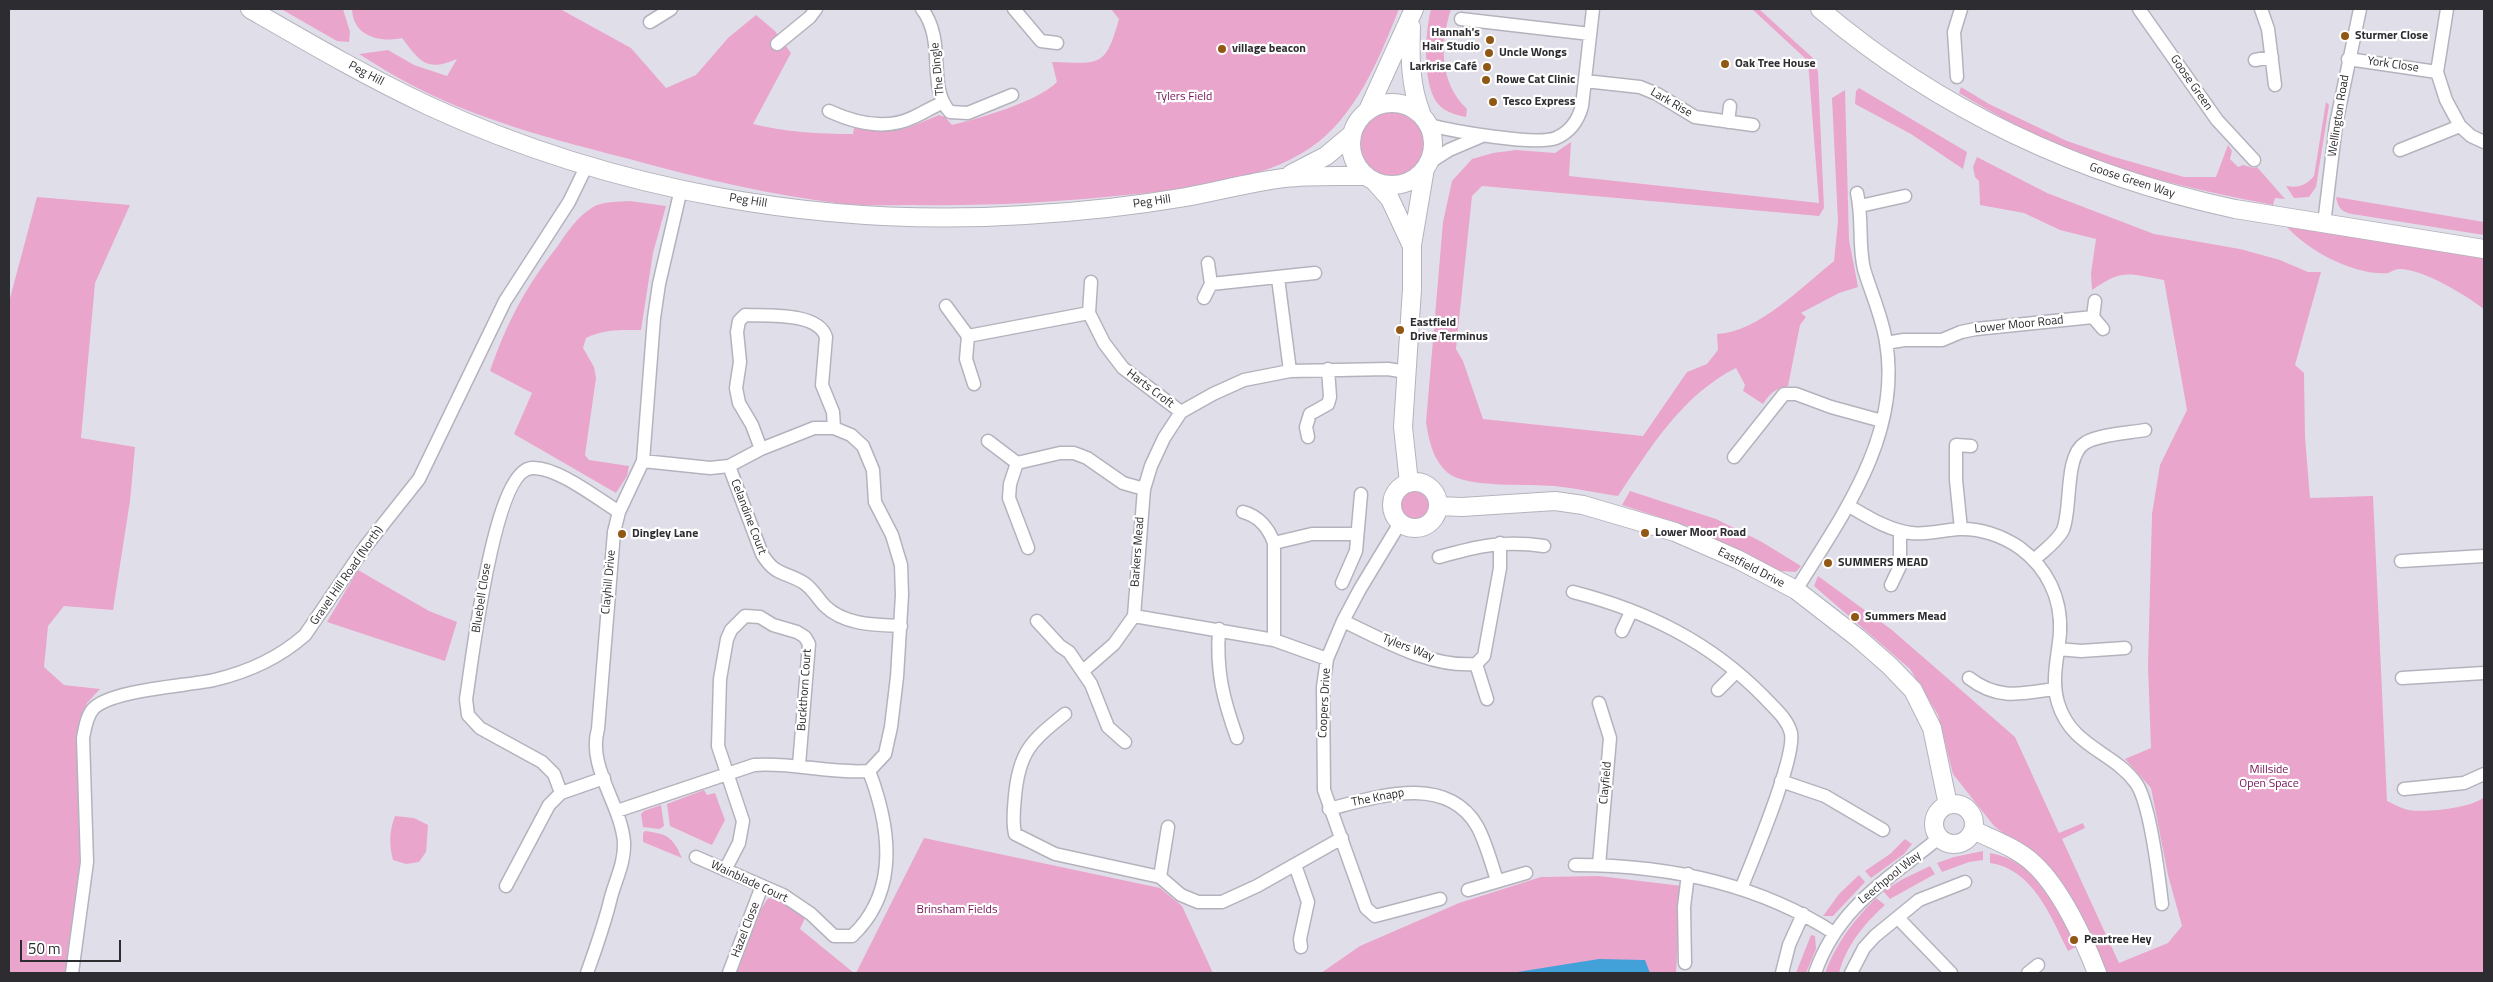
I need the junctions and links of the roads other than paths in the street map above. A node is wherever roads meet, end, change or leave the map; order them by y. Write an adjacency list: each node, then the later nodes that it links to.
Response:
1 (250, 9): 40 (main road, Peg Hill)
2 (672, 9): 15 (street)
3 (816, 9): 18 (street)
4 (922, 9): 27 (street, The Dingle)
5 (1014, 9): 17 (street)
6 (1593, 9): 16 (street)
7 (1820, 9): 46 (main road, Goose Green Way)
8 (1961, 9): 23 (street)
9 (2139, 9): 39 (street, Goose Green)
10 (2261, 9): 19 (street)
11 (2360, 9): 20 (street, Wellington Road)
12 (2447, 9): 22 (street, York Close)
13 (1413, 14): 29 (main road); 31 (main road)
14 (1461, 19): 16 (street)
15 (650, 22)
16 (1590, 34): 24 (street)
17 (1057, 43)
18 (777, 44)
19 (2272, 57): 21 (street); 25 (street)
20 (2348, 59): 22 (street, York Close); 46 (street, Wellington Road)
21 (2255, 60)
22 (2437, 72): 34 (street, York Close)
23 (1957, 77)
24 (1585, 81): 32 (street, Lark Rise); 36 (street)
25 (2276, 85)
26 (1012, 95): 27 (street, The Dingle)
27 (942, 103): 30 (street, The Dingle)
28 (1730, 106): 32 (street)
29 (1370, 108): 31 (main road); 35 (main road)
30 (829, 111)
31 (1425, 119): 36 (street); 41 (main road)
32 (1728, 122): 33 (street, Lark Rise)
33 (1754, 125)
34 (2460, 126): 37 (street, York Close); 38 (street)
35 (1351, 135): 42 (main road); 43 (main road)
36 (1484, 136): 41 (street)
37 (2484, 142)
38 (2400, 150)
39 (2247, 158)
40 (587, 165): 44 (main road, Peg Hill); 162 (street, Gravel Hill Road (North))
41 (1427, 166): 43 (main road); 47 (main road)
42 (1282, 178): 43 (main road); 44 (main road, Peg Hill)
43 (1370, 179): 47 (main road)
44 (681, 189): 75 (street, Clayhill Drive)
45 (1905, 196): 61 (street)
46 (2324, 224): 48 (main road, Goose Green Way)
47 (1412, 245): 64 (main road)
48 (2484, 249)
49 (1208, 263): 53 (street)
50 (1315, 273): 51 (street)
51 (1278, 278): 53 (street); 63 (street)
52 (1091, 282): 57 (street)
53 (1211, 284): 54 (street)
54 (1204, 298)
55 (2095, 301): 58 (street)
56 (946, 306): 60 (street)
57 (1089, 313): 60 (street); 66 (street, Harts Croft)
58 (2093, 317): 59 (street); 61 (street, Lower Moor Road)
59 (2103, 329)
60 (968, 336): 65 (street)
61 (1886, 343): 67 (street)
62 (1328, 370): 63 (street, Barkers Mead); 64 (street, Barkers Mead); 70 (street)
63 (1290, 371): 66 (street, Barkers Mead)
64 (1406, 372): 78 (main road)
65 (974, 384)
66 (1181, 412): 79 (street, Barkers Mead)
67 (1882, 421): 74 (street); 82 (street)
68 (834, 428): 73 (street); 73 (street); 105 (street)
69 (2145, 430): 95 (street)
70 (1308, 437)
71 (988, 441): 76 (street)
72 (1971, 446): 86 (street)
73 (761, 449): 77 (street)
74 (1734, 457)
75 (643, 460): 77 (street); 83 (street, Clayhill Drive)
76 (1018, 463): 79 (street); 92 (street)
77 (729, 466): 105 (street, Celandine Court)
78 (1409, 484): 81 (main road); 85 (main road)
79 (1144, 489): 102 (street, Barkers Mead)
80 (1361, 494): 88 (street)
81 (1438, 506): 85 (main road); 99 (main road, Eastfield Drive)
82 (1849, 506): 87 (street); 99 (street)
83 (620, 512): 129 (street, Clayhill Drive); 132 (street, Bluebell Close)
84 (1243, 512): 89 (street)
85 (1400, 523): 104 (street, Coopers Drive)
86 (1961, 529): 87 (street); 95 (street)
87 (1900, 531): 98 (street)
88 (1357, 534): 89 (street); 97 (street)
89 (1274, 543): 108 (street)
90 (1500, 543): 91 (street); 94 (street); 112 (street)
91 (1544, 546)
92 (1028, 548)
93 (2484, 556): 96 (street)
94 (1439, 557)
95 (2034, 560): 110 (street)
96 (2401, 561)
97 (1342, 584)
98 (1891, 585)
99 (1796, 590): 133 (main road, Eastfield Drive)
100 (1573, 592): 101 (street)
101 (1631, 612): 107 (street); 114 (street)
102 (1134, 616): 106 (street); 113 (street)
103 (1037, 620): 113 (street)
104 (1344, 621): 111 (street, Coopers Drive); 112 (street, Tylers Way)
105 (901, 626): 126 (street)
106 (1219, 629): 108 (street); 123 (street)
107 (1622, 631)
108 (1274, 640): 111 (street)
109 (2125, 648): 110 (street)
110 (2058, 649): 118 (street)
111 (1327, 659): 134 (street, Coopers Drive)
112 (1476, 664): 120 (street)
113 (1083, 671): 124 (street)
114 (1736, 672): 119 (street); 130 (street)
115 (2484, 673): 117 (street)
116 (1969, 678): 118 (street)
117 (2402, 678)
118 (2054, 689): 156 (street)
119 (1718, 690)
120 (1486, 698)
121 (1599, 703): 144 (street, Clayfield)
122 (1065, 714): 148 (street)
123 (1237, 738)
124 (1125, 742)
125 (799, 765): 126 (street); 127 (street); 127 (street, Buckthorn Court)
126 (869, 771): 152 (street, Wainblade Court)
127 (727, 772): 135 (street); 145 (street)
128 (2484, 774): 131 (street)
129 (604, 778): 132 (street); 135 (street, Clayhill Drive)
130 (1781, 780): 137 (street); 153 (street)
131 (2404, 789)
132 (561, 793): 151 (street)
133 (1948, 805): 138 (main road); 139 (main road)
134 (1329, 808): 140 (street, Coopers Drive); 149 (street, The Knapp)
135 (617, 811): 163 (street, Clayhill Drive)
136 (1168, 827): 148 (street)
137 (1883, 830)
138 (1973, 830): 139 (main road); 169 (main road)
139 (1940, 837): 159 (street, Leechpool Way)
140 (1342, 838): 142 (street); 155 (street, Coopers Drive)
141 (696, 858): 145 (street, Wainblade Court)
142 (1295, 865): 148 (street); 160 (street)
143 (1575, 865): 144 (street)
144 (1599, 865): 147 (street)
145 (725, 870): 152 (street, Wainblade Court)
146 (1526, 873): 149 (street)
147 (1688, 874): 153 (street); 161 (street)
148 (1160, 877)
149 (1497, 880): 154 (street)
150 (1965, 882): 158 (street)
151 (506, 886)
152 (762, 886): 164 (street, Hazel Close)
153 (1741, 889): 157 (street)
154 (1468, 890)
155 (1440, 899)
156 (2162, 904)
157 (1803, 914): 159 (street); 165 (street)
158 (1898, 918): 167 (street); 168 (street)
159 (1834, 933): 166 (street, Leechpool Way)
160 (1301, 947)
161 (1684, 963)
162 (72, 973)
163 (587, 973)
164 (729, 973)
165 (1782, 973)
166 (1816, 973)
167 (1851, 973)
168 (1951, 973)
169 (2097, 973)

